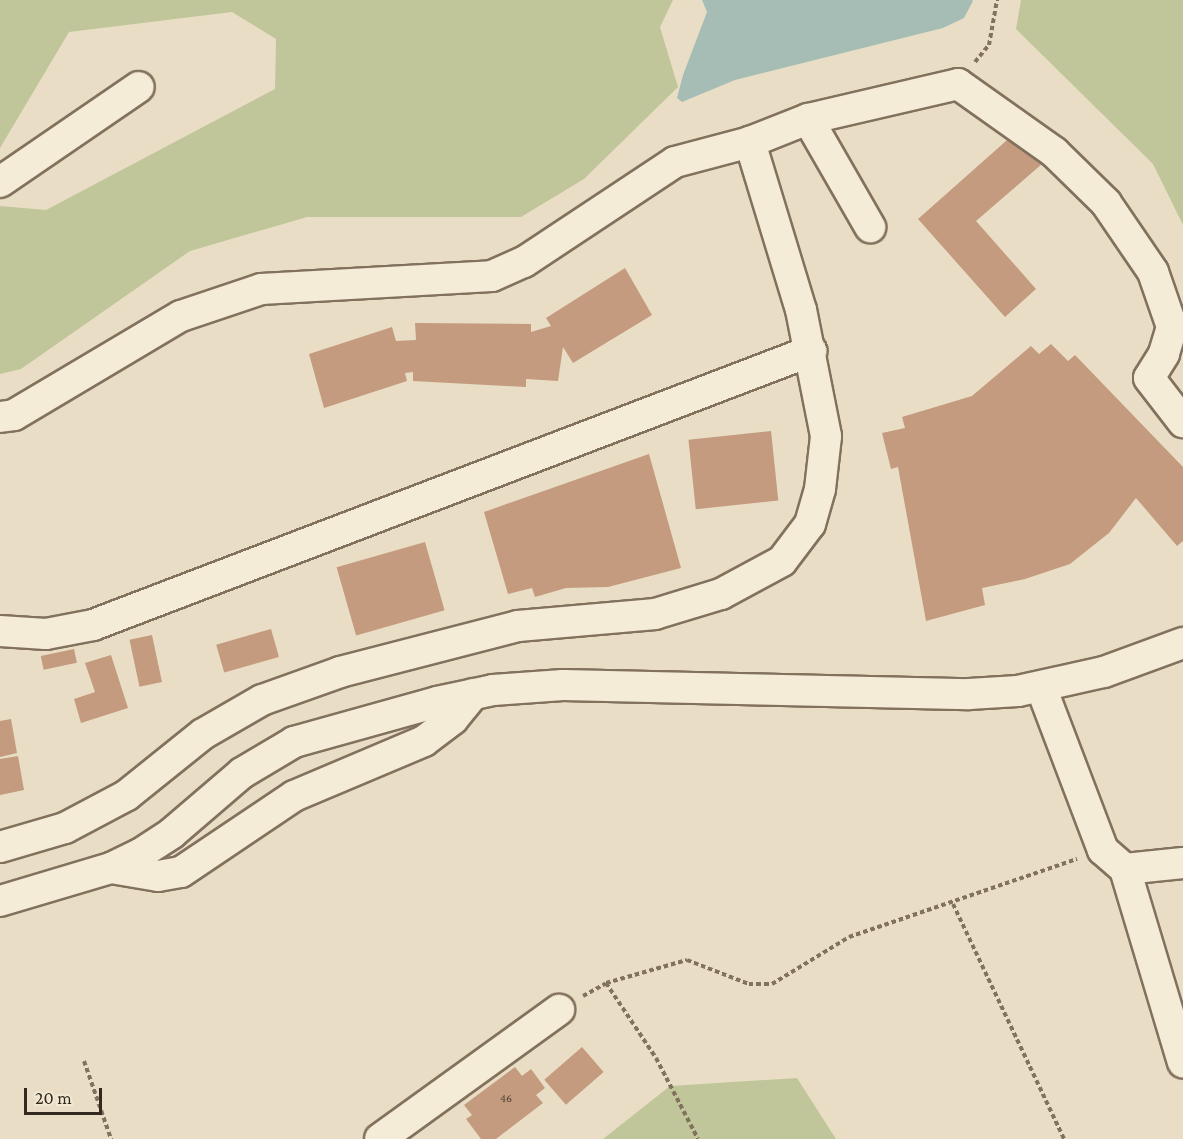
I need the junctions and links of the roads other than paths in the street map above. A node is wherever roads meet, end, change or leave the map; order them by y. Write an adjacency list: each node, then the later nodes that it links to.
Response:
1 (139, 87): 4 (street)
2 (808, 120): 3 (street); 5 (street); 8 (street)
3 (750, 142): 6 (street); 7 (street)
4 (0, 182)
5 (870, 227)
6 (811, 351): 9 (street); 13 (street)
7 (0, 417)
8 (1183, 422)
9 (0, 632)
10 (1183, 644): 11 (street)
11 (1041, 687): 12 (street); 14 (street)
12 (473, 694): 16 (street); 16 (street)
13 (0, 847)
14 (1114, 860): 15 (street); 19 (street)
15 (1183, 863)
16 (111, 868): 17 (street)
17 (0, 901)
18 (559, 1010): 20 (street)
19 (1183, 1062)
20 (380, 1139)

